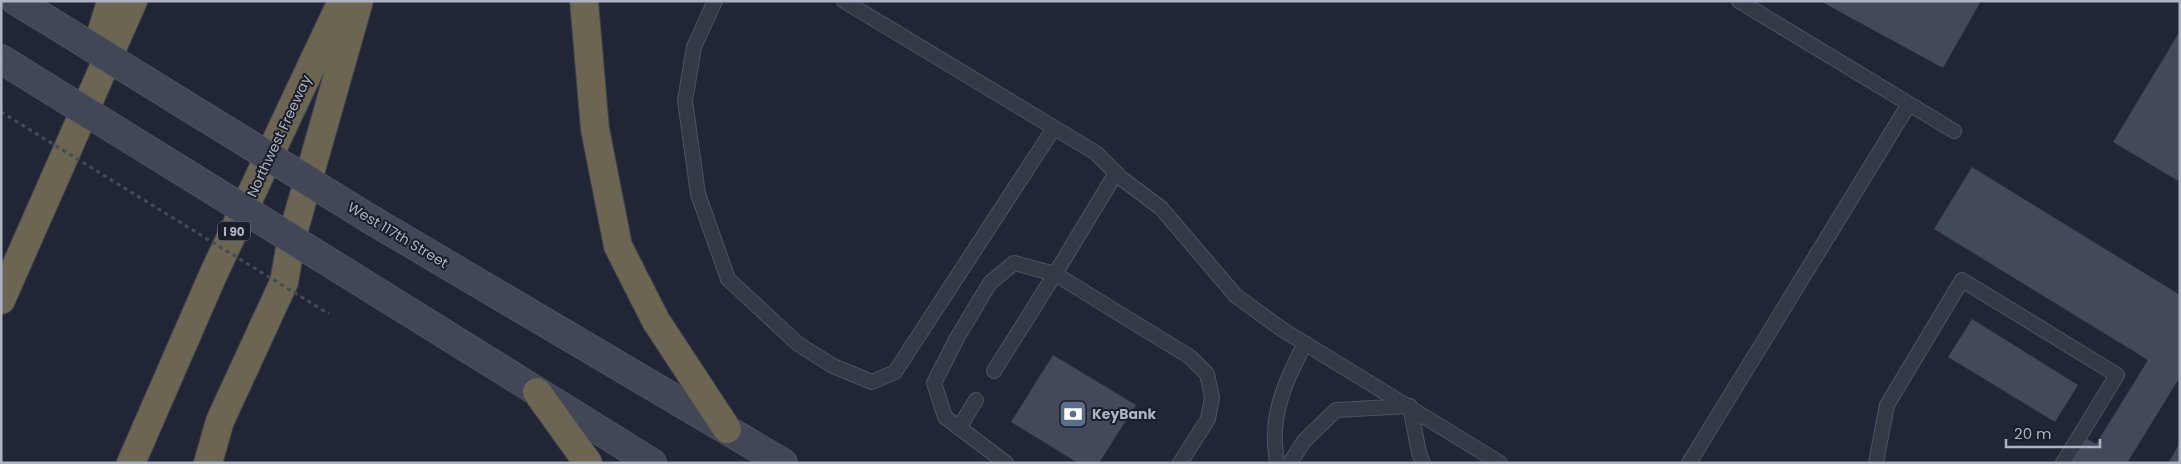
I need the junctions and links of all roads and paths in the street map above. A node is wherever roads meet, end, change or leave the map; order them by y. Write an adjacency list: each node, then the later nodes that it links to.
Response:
1 (16, 1): 26 (main road, West 117th Street, bridge)
2 (111, 1): 15 (highway)
3 (133, 1): 15 (highway)
4 (342, 1): 28 (highway, Northwest Freeway / I 90)
5 (359, 1): 29 (highway)
6 (584, 1): 26 (highway)
7 (715, 1): 13 (lane)
8 (844, 1): 13 (lane)
9 (1739, 1): 11 (lane)
10 (9, 64): 22 (main road, bridge)
11 (1910, 104): 14 (lane); 38 (lane)
12 (1, 112): 19 (path, bridge)
13 (1054, 128): 16 (lane)
14 (1954, 131)
15 (72, 138): 18 (highway)
16 (1116, 173): 17 (lane); 20 (lane)
17 (1055, 274): 21 (lane); 25 (lane); 34 (lane)
18 (1, 300)
19 (329, 314)
20 (1305, 344): 24 (lane); 35 (lane)
21 (994, 371)
22 (537, 392): 30 (highway); 31 (main road)
23 (976, 400): 25 (lane)
24 (1410, 406): 27 (lane); 36 (lane); 37 (lane)
25 (959, 428): 33 (lane)
26 (727, 429): 32 (main road, West 117th Street)
27 (1421, 462)
28 (131, 463)
29 (208, 463)
30 (588, 463)
31 (652, 463)
32 (783, 463)
33 (1006, 463)
34 (1180, 463)
35 (1277, 463)
36 (1290, 463)
37 (1500, 463)
38 (1689, 463)
39 (1876, 463): 40 (lane)
40 (2063, 463)

